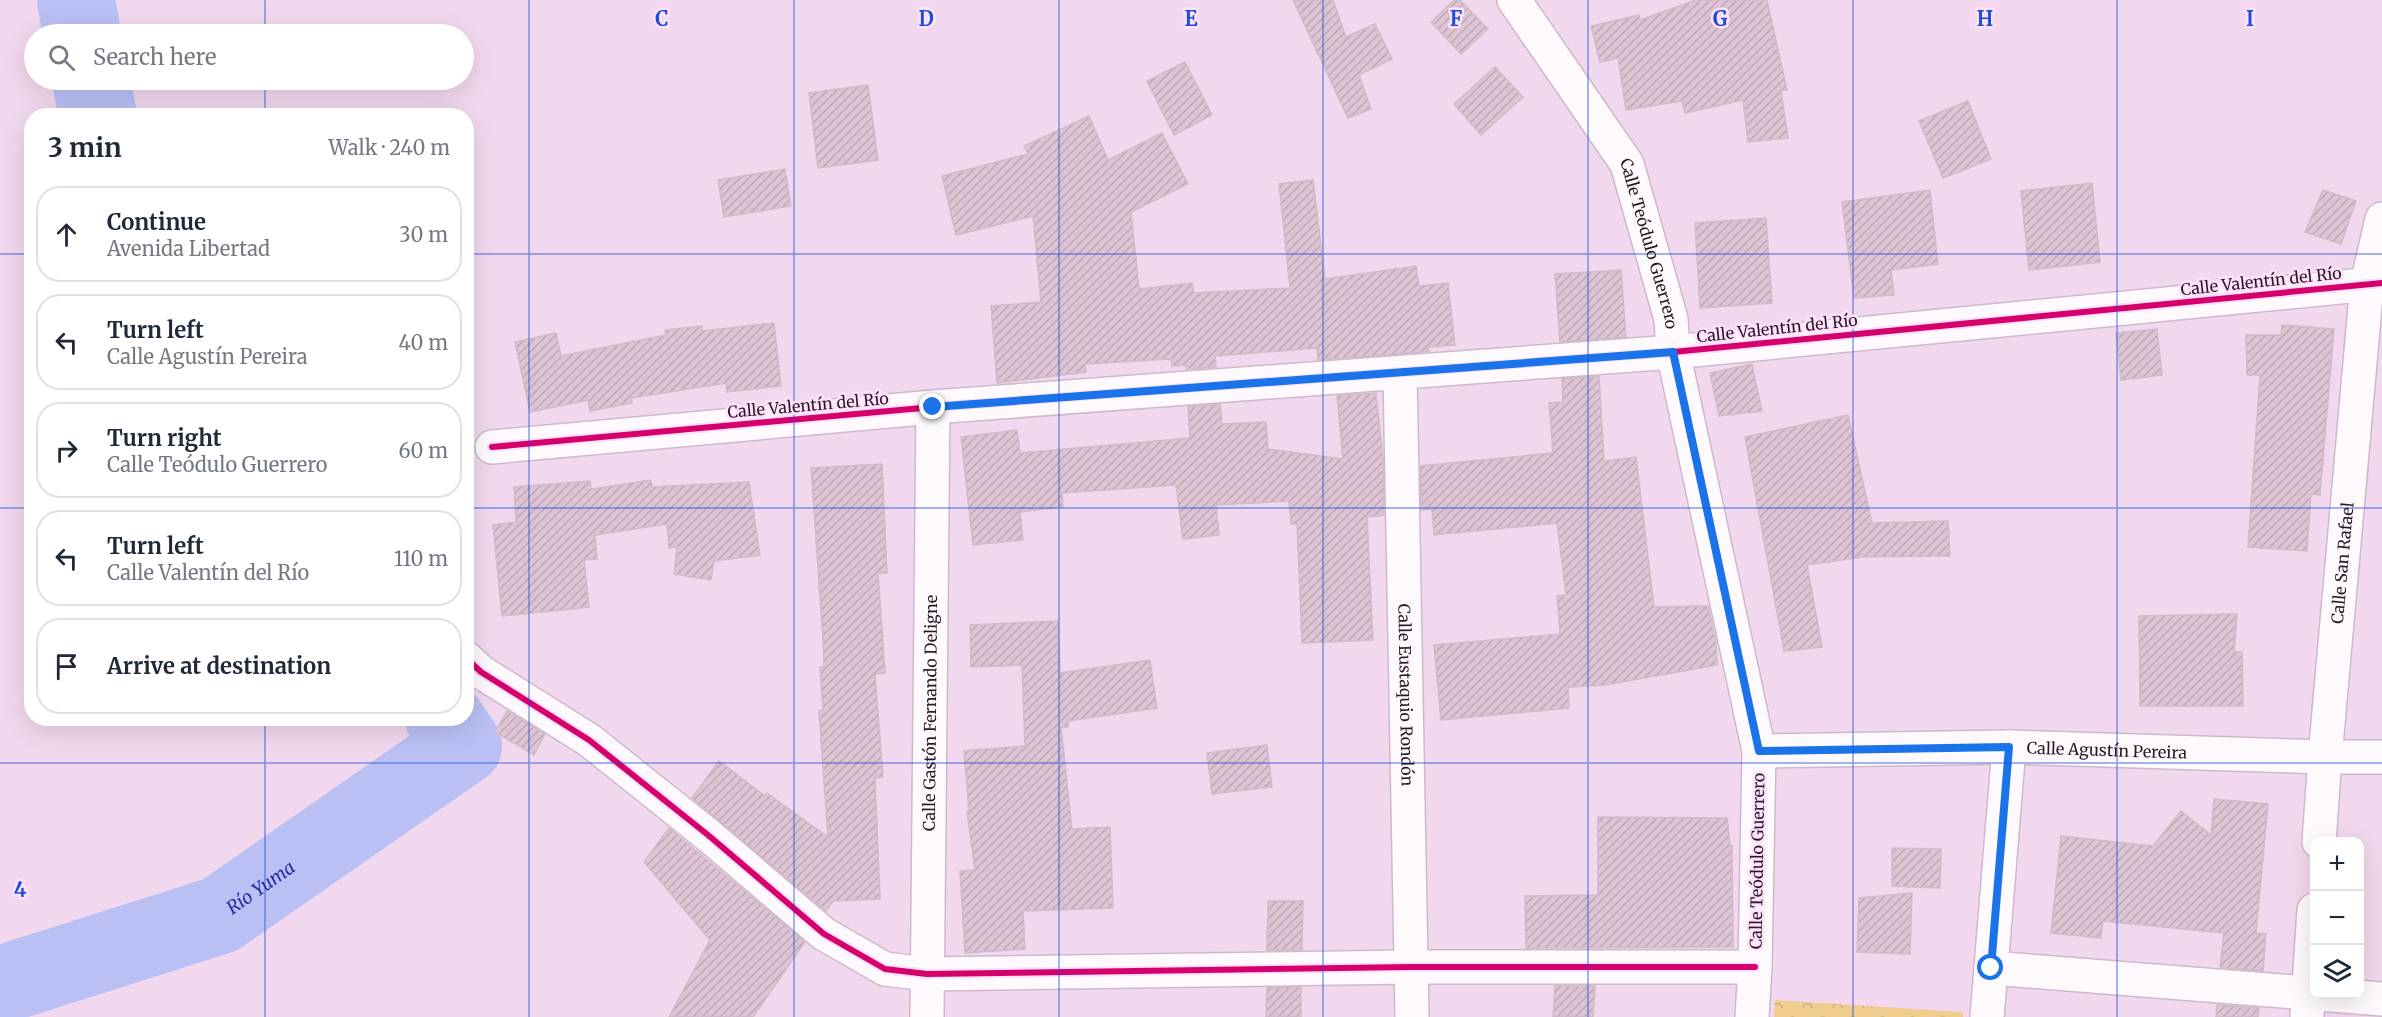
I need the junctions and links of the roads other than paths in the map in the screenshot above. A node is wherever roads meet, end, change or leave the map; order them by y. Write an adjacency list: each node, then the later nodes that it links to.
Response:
1 (1514, 0): 4 (street, Calle Teódulo Guerrero)
2 (2382, 219): 3 (street, Calle San Rafael)
3 (2375, 284): 4 (street, Calle Valentín del Río); 12 (street, Calle San Rafael)
4 (1673, 352): 5 (street, Calle Valentín del Río); 10 (street, Calle Teódulo Guerrero)
5 (1400, 373): 6 (street, Calle Valentín del Río); 16 (street, Calle Eustaquio Rondón)
6 (933, 407): 7 (street, Calle Valentín del Río); 18 (street, Calle Gastón Fernando Deligne)
7 (492, 447)
8 (474, 665): 18 (street)
9 (2009, 747): 10 (street, Calle Agustín Pereira); 12 (street, Calle Agustín Pereira); 17 (street)
10 (1759, 751): 15 (street, Calle Teódulo Guerrero)
11 (2382, 757): 12 (street, Calle Agustín Pereira)
12 (2325, 758): 13 (street, Calle San Rafael)
13 (2319, 837)
14 (2312, 945): 20 (street)
15 (1755, 967): 16 (street); 23 (street, Calle Teódulo Guerrero)
16 (1410, 968): 18 (street); 22 (street, Calle Eustaquio Rondón)
17 (1991, 968): 20 (street); 24 (street)
18 (927, 974): 21 (street, Calle Gastón Fernando Deligne)
19 (2382, 999): 20 (street)
20 (2308, 1006)
21 (927, 1017)
22 (1412, 1017)
23 (1752, 1017)
24 (1987, 1017)

